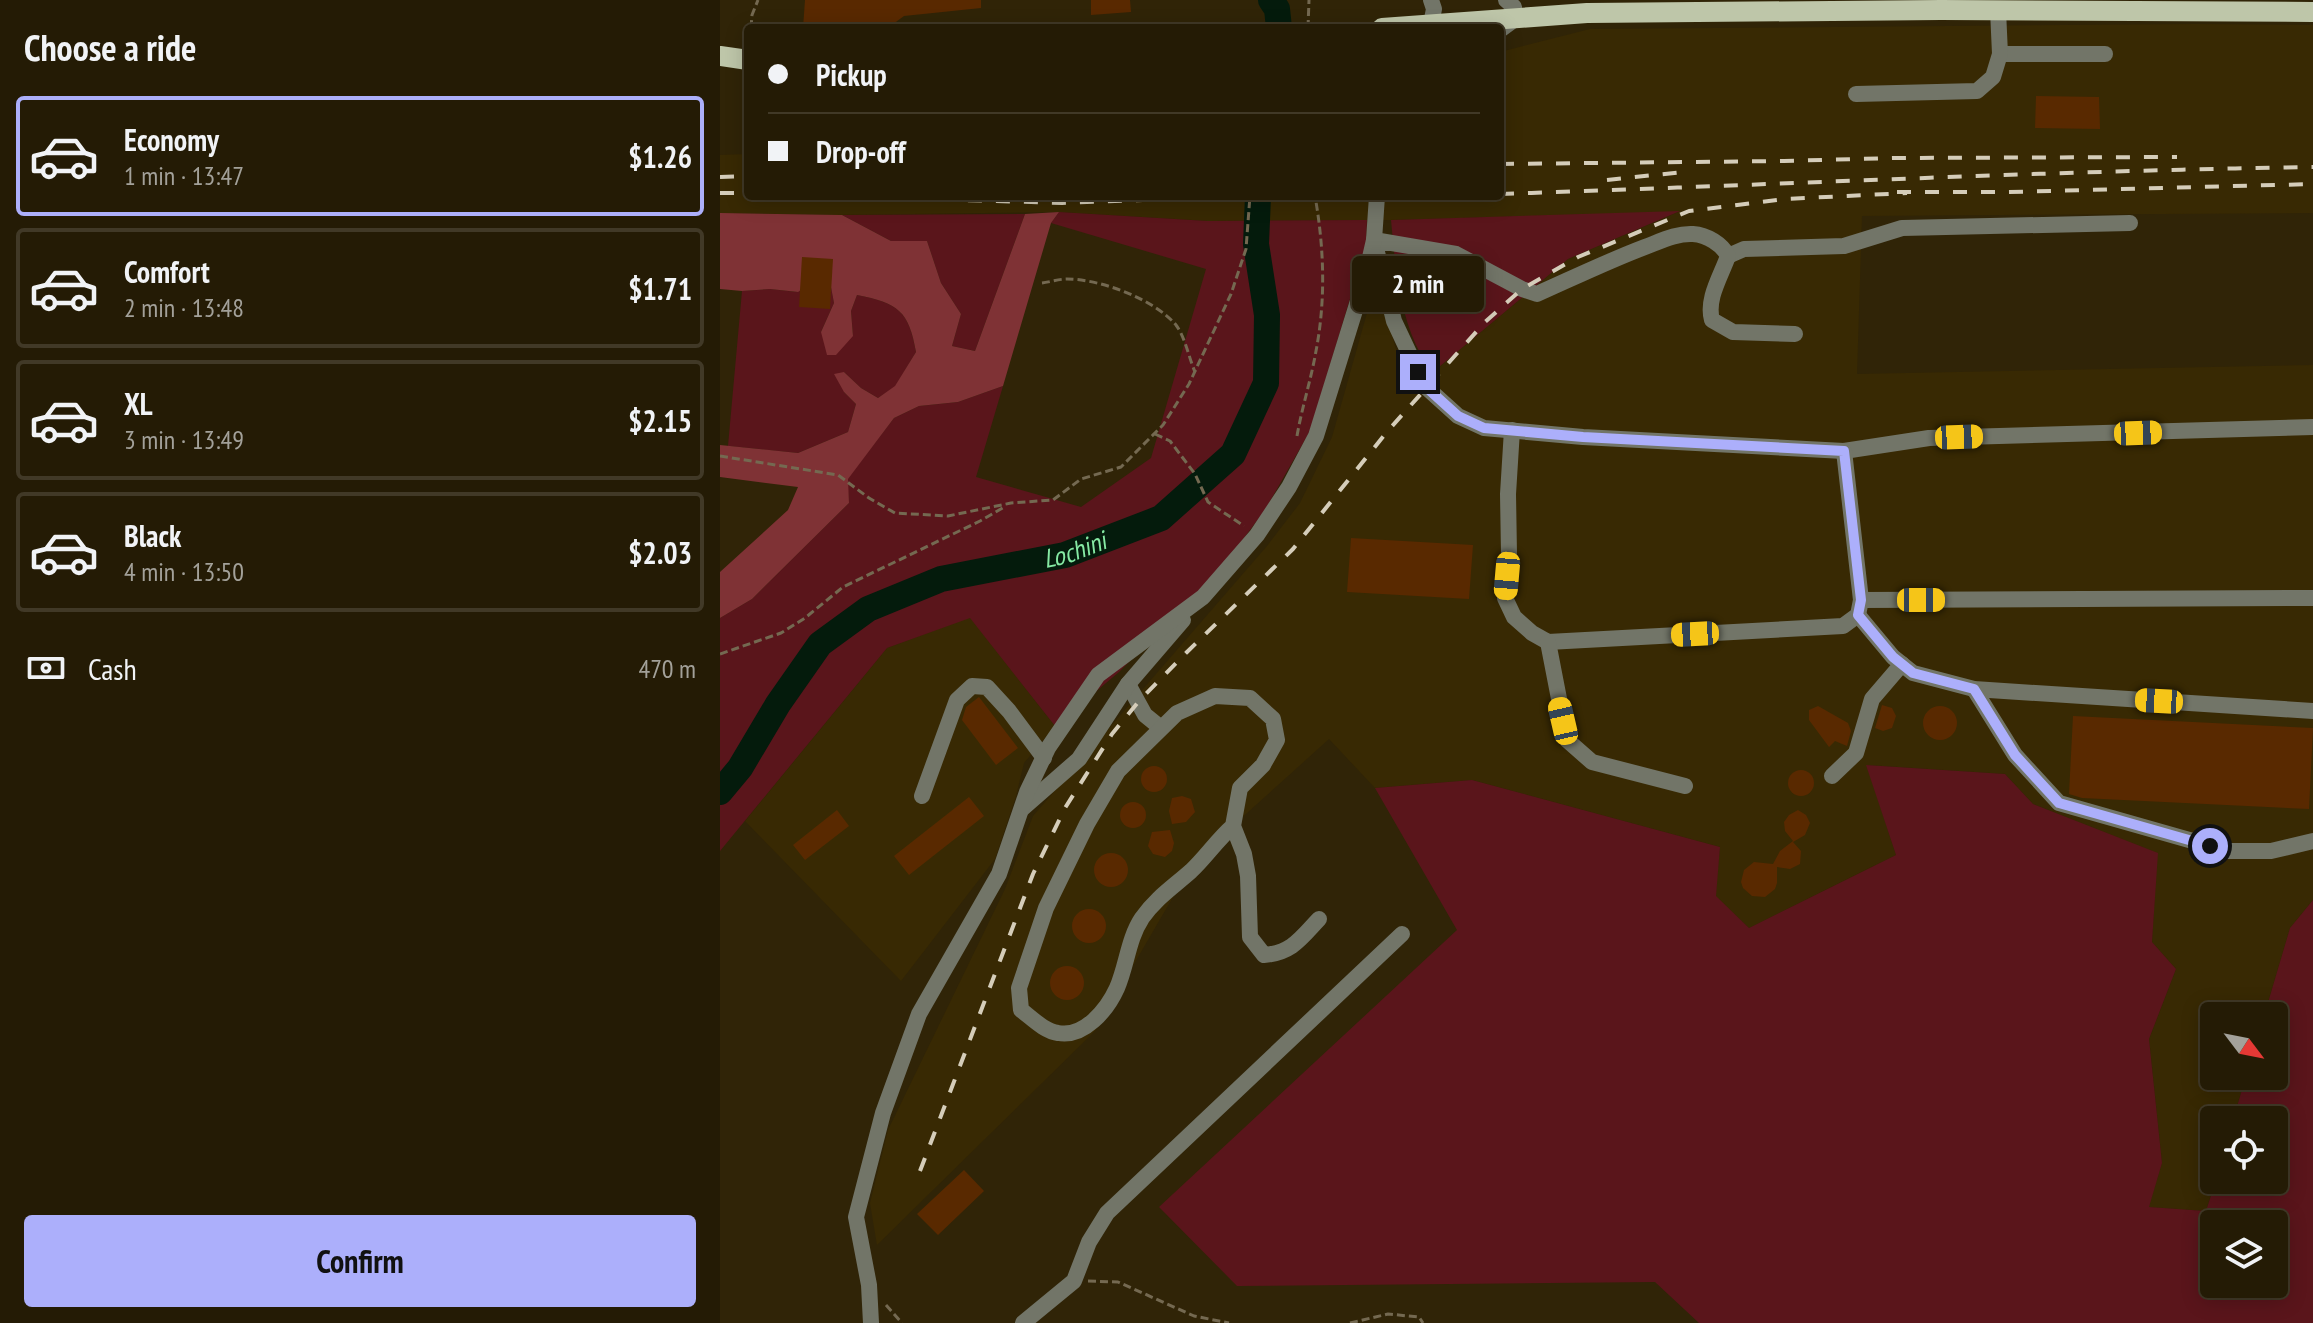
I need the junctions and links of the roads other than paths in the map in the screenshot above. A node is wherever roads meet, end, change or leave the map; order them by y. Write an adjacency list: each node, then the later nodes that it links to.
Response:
1 (1506, 0): 9 (street)
2 (1964, 0): 5 (street)
3 (2014, 7): 5 (main road); 6 (main road); 10 (street)
4 (1436, 8): 7 (main road); 8 (main road)
5 (1941, 10): 9 (main road)
6 (2313, 12)
7 (1402, 24)
8 (1504, 24)
9 (1508, 25)
10 (2000, 54): 11 (street); 14 (street)
11 (2105, 54)
12 (720, 56): 13 (main road)
13 (744, 59)
14 (1856, 94)
15 (1377, 200): 17 (street)
16 (2130, 223): 18 (street)
17 (1374, 240): 18 (street); 21 (street); 23 (street)
18 (1728, 256): 19 (street)
19 (1795, 334)
20 (2313, 427): 22 (street)
21 (1512, 430): 22 (street); 26 (street)
22 (1844, 451): 25 (street)
23 (1203, 597): 28 (street); 32 (street)
24 (2313, 598): 25 (street)
25 (1859, 608): 26 (street); 27 (street)
26 (1548, 642): 34 (street)
27 (1902, 664): 29 (street); 33 (street)
28 (1128, 684): 31 (street); 36 (street)
29 (1974, 689): 30 (street); 38 (street)
30 (2313, 711)
31 (1161, 728): 37 (street); 37 (street)
32 (1044, 758): 35 (street); 36 (street)
33 (1832, 776)
34 (1685, 786)
35 (922, 796)
36 (1020, 811): 41 (street)
37 (1233, 826): 39 (street)
38 (2313, 841)
39 (1319, 919)
40 (1402, 934): 42 (street)
41 (871, 1323)
42 (1023, 1323)

